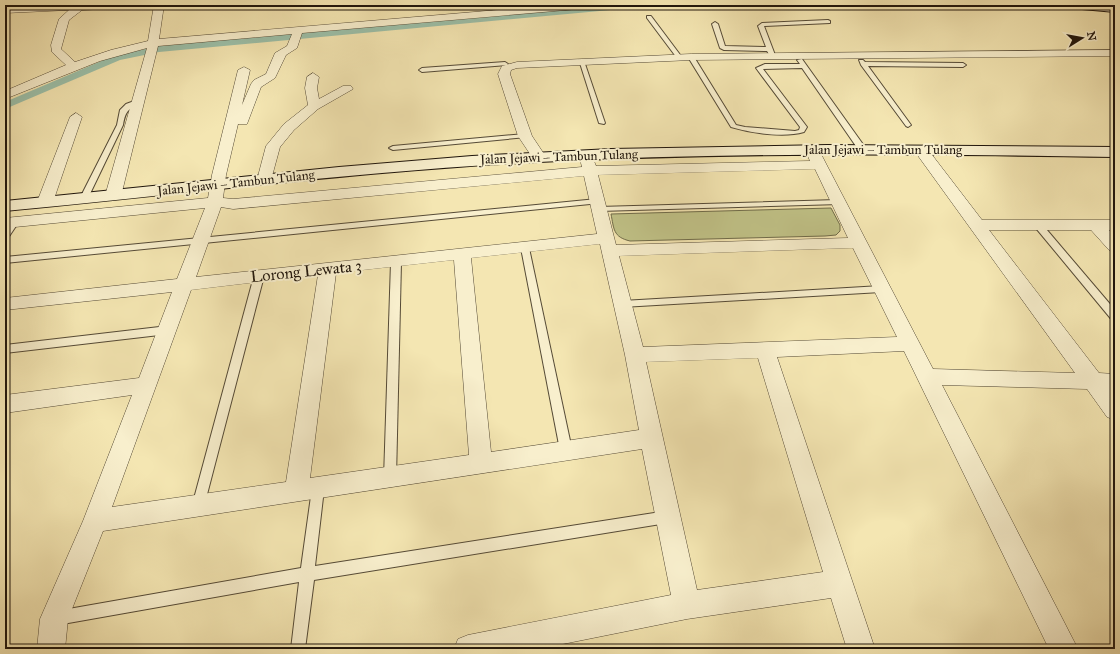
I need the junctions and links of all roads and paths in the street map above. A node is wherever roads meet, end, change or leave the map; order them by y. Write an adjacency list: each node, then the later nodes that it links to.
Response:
1 (125, 5): 5 (street)
2 (159, 5): 12 (street)
3 (589, 5): 11 (street)
4 (1071, 5): 6 (street)
5 (79, 7): 7 (street); 25 (street)
6 (1115, 9)
7 (5, 10)
8 (649, 17): 18 (lane)
9 (828, 22): 13 (lane)
10 (715, 24): 13 (lane)
11 (296, 36): 12 (street); 34 (street)
12 (152, 48): 25 (street); 31 (street)
13 (771, 52): 16 (street); 17 (street)
14 (1115, 53): 15 (street)
15 (905, 54): 19 (street); 22 (lane)
16 (796, 55): 19 (street); 24 (lane)
17 (691, 56): 18 (street); 24 (lane)
18 (678, 57): 20 (street)
19 (860, 59): 22 (lane); 36 (lane)
20 (581, 61): 35 (lane); 37 (street)
21 (505, 64): 27 (lane)
22 (914, 64): 23 (lane)
23 (964, 65)
24 (804, 66): 39 (lane)
25 (74, 67): 30 (street)
26 (244, 70): 46 (street)
27 (422, 70)
28 (313, 77): 32 (street)
29 (346, 90): 32 (street)
30 (5, 95)
31 (137, 102): 47 (street); 48 (lane)
32 (314, 106): 45 (street)
33 (76, 117): 49 (street)
34 (242, 121)
35 (602, 123)
36 (908, 125)
37 (525, 136): 38 (lane); 42 (street)
38 (393, 148)
39 (863, 150): 40 (street, Jalan Jejawi – Tambun Tulang); 43 (street, Jalan Jejawi – Tambun Tulang)
40 (921, 150): 41 (street, Jalan Jejawi – Tambun Tulang); 54 (street)
41 (1115, 152)
42 (539, 157): 44 (street, Jalan Jejawi – Tambun Tulang); 45 (street, Jalan Jejawi – Tambun Tulang)
43 (815, 157): 44 (street, Jalan Jejawi – Tambun Tulang); 50 (street)
44 (588, 163): 46 (street); 51 (street)
45 (264, 180): 46 (street, Jalan Jejawi – Tambun Tulang)
46 (216, 194): 47 (street, Jalan Jejawi – Tambun Tulang); 53 (street); 59 (street)
47 (113, 196): 48 (street, Jalan Jejawi – Tambun Tulang)
48 (84, 198): 49 (street, Jalan Jejawi – Tambun Tulang)
49 (45, 202): 52 (street, Jalan Jejawi – Tambun Tulang)
50 (837, 202): 51 (lane); 60 (street)
51 (598, 205): 59 (lane); 61 (street)
52 (5, 206)
53 (9, 223): 58 (lane)
54 (977, 225): 55 (street); 80 (street)
55 (1038, 225): 56 (street); 73 (lane)
56 (1095, 225): 57 (street); 62 (street)
57 (1115, 225)
58 (5, 236)
59 (202, 242): 65 (lane); 69 (street)
60 (858, 243): 61 (street, Lorong Lewata 3); 70 (street)
61 (608, 245): 63 (street, Lorong Lewata 3); 72 (street)
62 (1115, 246)
63 (525, 248): 64 (street, Lorong Lewata 3); 86 (lane)
64 (462, 255): 66 (street, Lorong Lewata 3); 87 (street)
65 (5, 260)
66 (396, 262): 67 (street, Lorong Lewata 3); 88 (lane)
67 (328, 269): 68 (street, Lorong Lewata 3); 89 (street)
68 (258, 276): 69 (street, Lorong Lewata 3); 90 (lane)
69 (185, 284): 71 (street, Lorong Lewata 3); 74 (street)
70 (881, 289): 72 (lane); 75 (street)
71 (5, 304)
72 (622, 304): 78 (street)
73 (1115, 318)
74 (168, 330): 76 (lane); 82 (street)
75 (908, 344): 77 (street); 79 (street)
76 (5, 349)
77 (765, 349): 78 (street); 94 (street)
78 (635, 355): 85 (street)
79 (926, 377): 80 (street); 101 (street)
80 (1093, 381): 81 (street); 84 (street)
81 (1115, 382)
82 (147, 385): 83 (street); 92 (street)
83 (5, 404)
84 (1115, 411)
85 (650, 438): 86 (street); 91 (street)
86 (566, 450): 87 (street)
87 (481, 464): 88 (street)
88 (390, 478): 89 (street)
89 (307, 490): 90 (street); 93 (lane)
90 (198, 506): 92 (street)
91 (667, 517): 93 (lane); 95 (street)
92 (95, 521): 96 (street)
93 (308, 574): 96 (lane); 98 (lane)
94 (840, 583): 95 (street); 100 (street)
95 (687, 605): 99 (street)
96 (54, 619): 97 (street)
97 (51, 649)
98 (298, 649)
99 (468, 649)
100 (861, 649)
101 (1064, 649)

